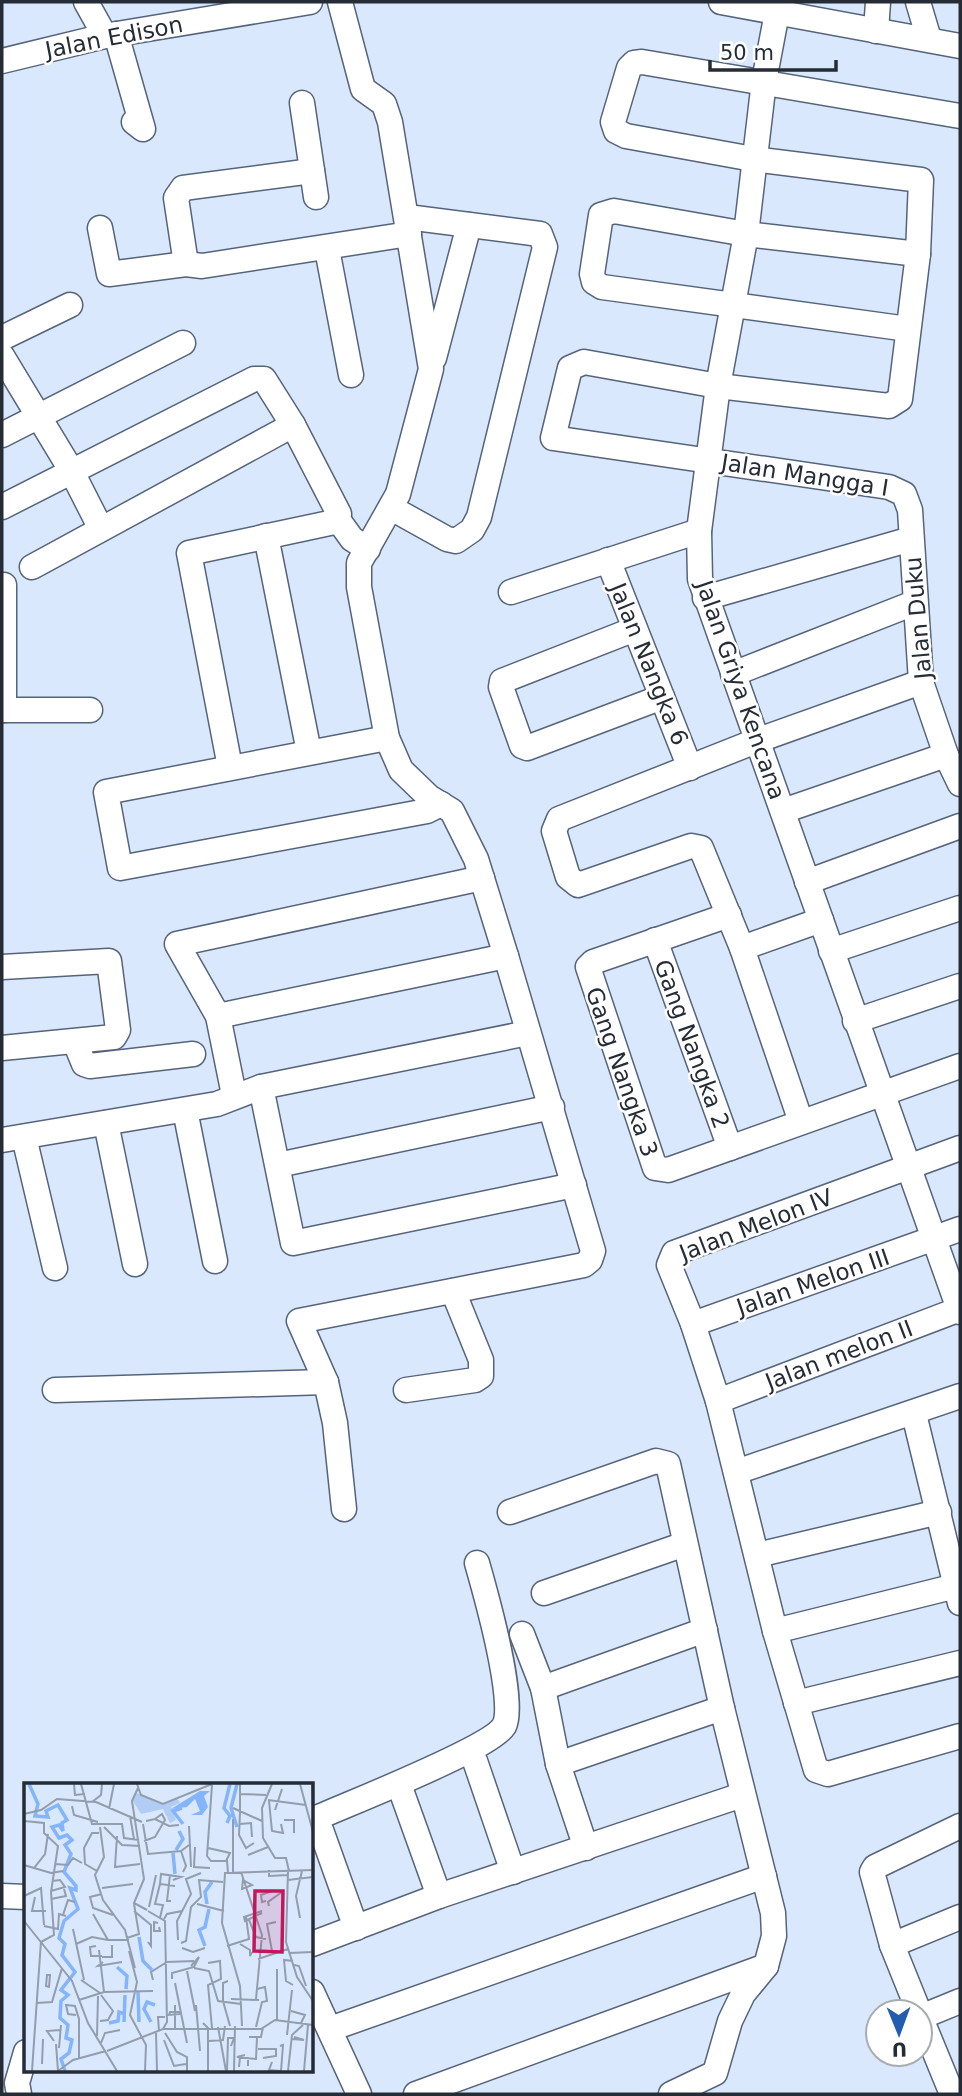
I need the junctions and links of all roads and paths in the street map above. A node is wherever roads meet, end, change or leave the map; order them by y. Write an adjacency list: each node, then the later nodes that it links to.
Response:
1 (86, 2): 9 (street)
2 (310, 2): 9 (street, Jalan Edison)
3 (340, 2): 21 (street)
4 (721, 2): 7 (street)
5 (878, 2): 8 (street)
6 (918, 2): 10 (street)
7 (778, 8): 8 (street); 13 (street, Jalan Griya Kencana)
8 (877, 31): 10 (street)
9 (110, 35): 12 (street, Jalan Edison); 16 (street)
10 (929, 38): 11 (street)
11 (960, 46)
12 (2, 61)
13 (764, 81): 15 (street); 17 (street, Jalan Griya Kencana); 17 (street)
14 (302, 103): 18 (street)
15 (960, 116)
16 (134, 122)
17 (753, 159): 23 (street, Jalan Griya Kencana); 25 (street)
18 (312, 171): 19 (street); 26 (street)
19 (316, 197)
20 (469, 225): 21 (street); 33 (street); 43 (street)
21 (408, 226): 24 (street); 33 (street)
22 (100, 228): 26 (street)
23 (746, 233): 25 (street); 28 (street, Jalan Griya Kencana); 28 (street)
24 (327, 249): 26 (street); 34 (street)
25 (918, 254): 29 (street)
26 (186, 264)
27 (70, 305): 30 (street)
28 (733, 306): 29 (street); 35 (street, Jalan Griya Kencana)
29 (908, 329): 35 (street)
30 (2, 338)
31 (183, 343): 36 (street)
32 (2, 356): 36 (street)
33 (431, 369): 43 (street)
34 (351, 376)
35 (718, 386): 39 (street, Jalan Griya Kencana); 39 (street, Jalan Mangga I)
36 (37, 416): 38 (street); 40 (street)
37 (293, 425): 40 (street); 44 (street); 45 (street)
38 (2, 435)
39 (710, 460): 41 (street, Jalan Mangga I); 46 (street, Jalan Griya Kencana)
40 (71, 470): 42 (street); 45 (street)
41 (900, 490): 48 (street, Jalan Duku)
42 (2, 507)
43 (390, 512): 49 (street)
44 (339, 514)
45 (101, 529): 51 (street)
46 (699, 531): 50 (street); 54 (street, Jalan Griya Kencana)
47 (266, 536): 49 (street); 64 (street); 66 (street)
48 (911, 539): 54 (street); 55 (street, Jalan Duku)
49 (371, 545): 62 (street)
50 (608, 560): 53 (street); 56 (street, Jalan Nangka 6)
51 (32, 567)
52 (4, 585): 60 (street)
53 (511, 592)
54 (705, 598): 57 (street, Jalan Griya Kencana)
55 (914, 603): 57 (street); 58 (street, Jalan Duku)
56 (635, 629): 59 (street, Jalan Nangka 6); 59 (street)
57 (733, 674): 63 (street, Jalan Griya Kencana)
58 (921, 682): 63 (street); 65 (street, Jalan Duku)
59 (662, 697): 67 (street, Jalan Nangka 6)
60 (3, 710): 61 (street)
61 (90, 710)
62 (387, 738): 64 (street); 69 (street)
63 (756, 741): 67 (street); 70 (street, Jalan Griya Kencana)
64 (309, 752): 66 (street)
65 (946, 755): 68 (street, Jalan Duku); 70 (street)
66 (230, 767): 69 (street)
67 (690, 768): 75 (street)
68 (960, 784)
69 (441, 804): 72 (street)
70 (783, 811): 73 (street, Jalan Griya Kencana)
71 (960, 826): 73 (street)
72 (482, 878): 80 (street); 83 (street)
73 (807, 882): 76 (street, Jalan Griya Kencana)
74 (960, 908): 79 (street)
75 (729, 915): 77 (street); 78 (street)
76 (821, 920): 78 (street); 79 (street, Jalan Griya Kencana)
77 (655, 940): 99 (street, Gang Nangka 2); 99 (street, Gang Nangka 3)
78 (742, 947): 95 (street)
79 (831, 951): 84 (street, Jalan Griya Kencana)
80 (506, 956): 83 (street); 85 (street)
81 (2, 967): 86 (street)
82 (960, 986): 84 (street)
83 (218, 1016): 91 (street)
84 (855, 1021): 92 (street, Jalan Griya Kencana)
85 (528, 1033): 90 (street); 93 (street)
86 (75, 1042): 87 (street); 88 (street)
87 (2, 1048)
88 (193, 1054)
89 (960, 1066): 92 (street)
90 (261, 1087): 91 (street); 100 (street)
91 (234, 1095): 94 (street)
92 (881, 1095): 95 (street); 101 (street, Jalan Griya Kencana)
93 (552, 1107): 100 (street); 102 (street)
94 (185, 1110): 96 (street); 105 (street)
95 (801, 1122): 99 (street)
96 (106, 1123): 97 (street); 106 (street)
97 (13, 1138): 107 (street)
98 (960, 1147): 101 (street)
99 (730, 1148)
100 (278, 1165): 102 (street)
101 (908, 1167): 104 (street, Jalan Griya Kencana); 110 (street, Jalan Melon IV)
102 (574, 1185): 108 (street)
103 (960, 1229): 104 (street, Jalan Melon III)
104 (933, 1239): 109 (street, Jalan Griya Kencana); 110 (street, Jalan Melon III)
105 (215, 1261)
106 (135, 1264)
107 (55, 1268)
108 (453, 1290): 111 (street); 113 (street)
109 (960, 1310): 115 (street, Jalan melon II)
110 (693, 1324): 115 (street)
111 (326, 1382): 112 (street); 118 (street)
112 (55, 1390)
113 (406, 1390)
114 (960, 1396): 116 (street)
115 (718, 1401): 117 (street)
116 (914, 1414): 117 (street); 120 (street)
117 (736, 1472): 122 (street)
118 (344, 1510)
119 (510, 1512): 121 (street)
120 (939, 1512): 122 (street); 125 (street)
121 (685, 1544): 124 (street); 126 (street)
122 (757, 1555): 127 (street)
123 (477, 1563): 138 (street)
124 (544, 1593)
125 (958, 1595): 127 (street)
126 (705, 1630): 130 (street); 132 (street)
127 (775, 1631): 131 (street)
128 (522, 1634): 130 (street)
129 (960, 1663): 131 (street)
130 (543, 1688): 135 (street)
131 (796, 1703): 133 (street)
132 (722, 1708): 135 (street); 137 (street)
133 (960, 1736)
134 (475, 1761): 141 (street)
135 (558, 1764): 140 (street)
136 (401, 1790): 144 (street)
137 (743, 1795): 140 (street); 142 (street)
138 (316, 1825): 147 (street)
139 (960, 1826): 149 (street)
140 (586, 1848): 141 (street)
141 (513, 1872): 144 (street)
142 (764, 1876): 150 (street); 155 (street)
143 (2, 1896): 145 (street)
144 (439, 1896): 147 (street)
145 (24, 1897)
146 (960, 1917): 149 (street)
147 (356, 1927): 148 (street)
148 (313, 1944)
149 (892, 1945): 152 (street)
150 (766, 1966): 161 (street); 162 (street)
151 (313, 1994): 155 (street)
152 (913, 1998)
153 (960, 2001): 154 (street)
154 (934, 2010)
155 (330, 2029): 160 (street)
156 (934, 2045): 158 (street)
157 (24, 2057): 159 (street)
158 (953, 2085)
159 (13, 2086)
160 (359, 2094)
161 (416, 2094)
162 (671, 2094)

